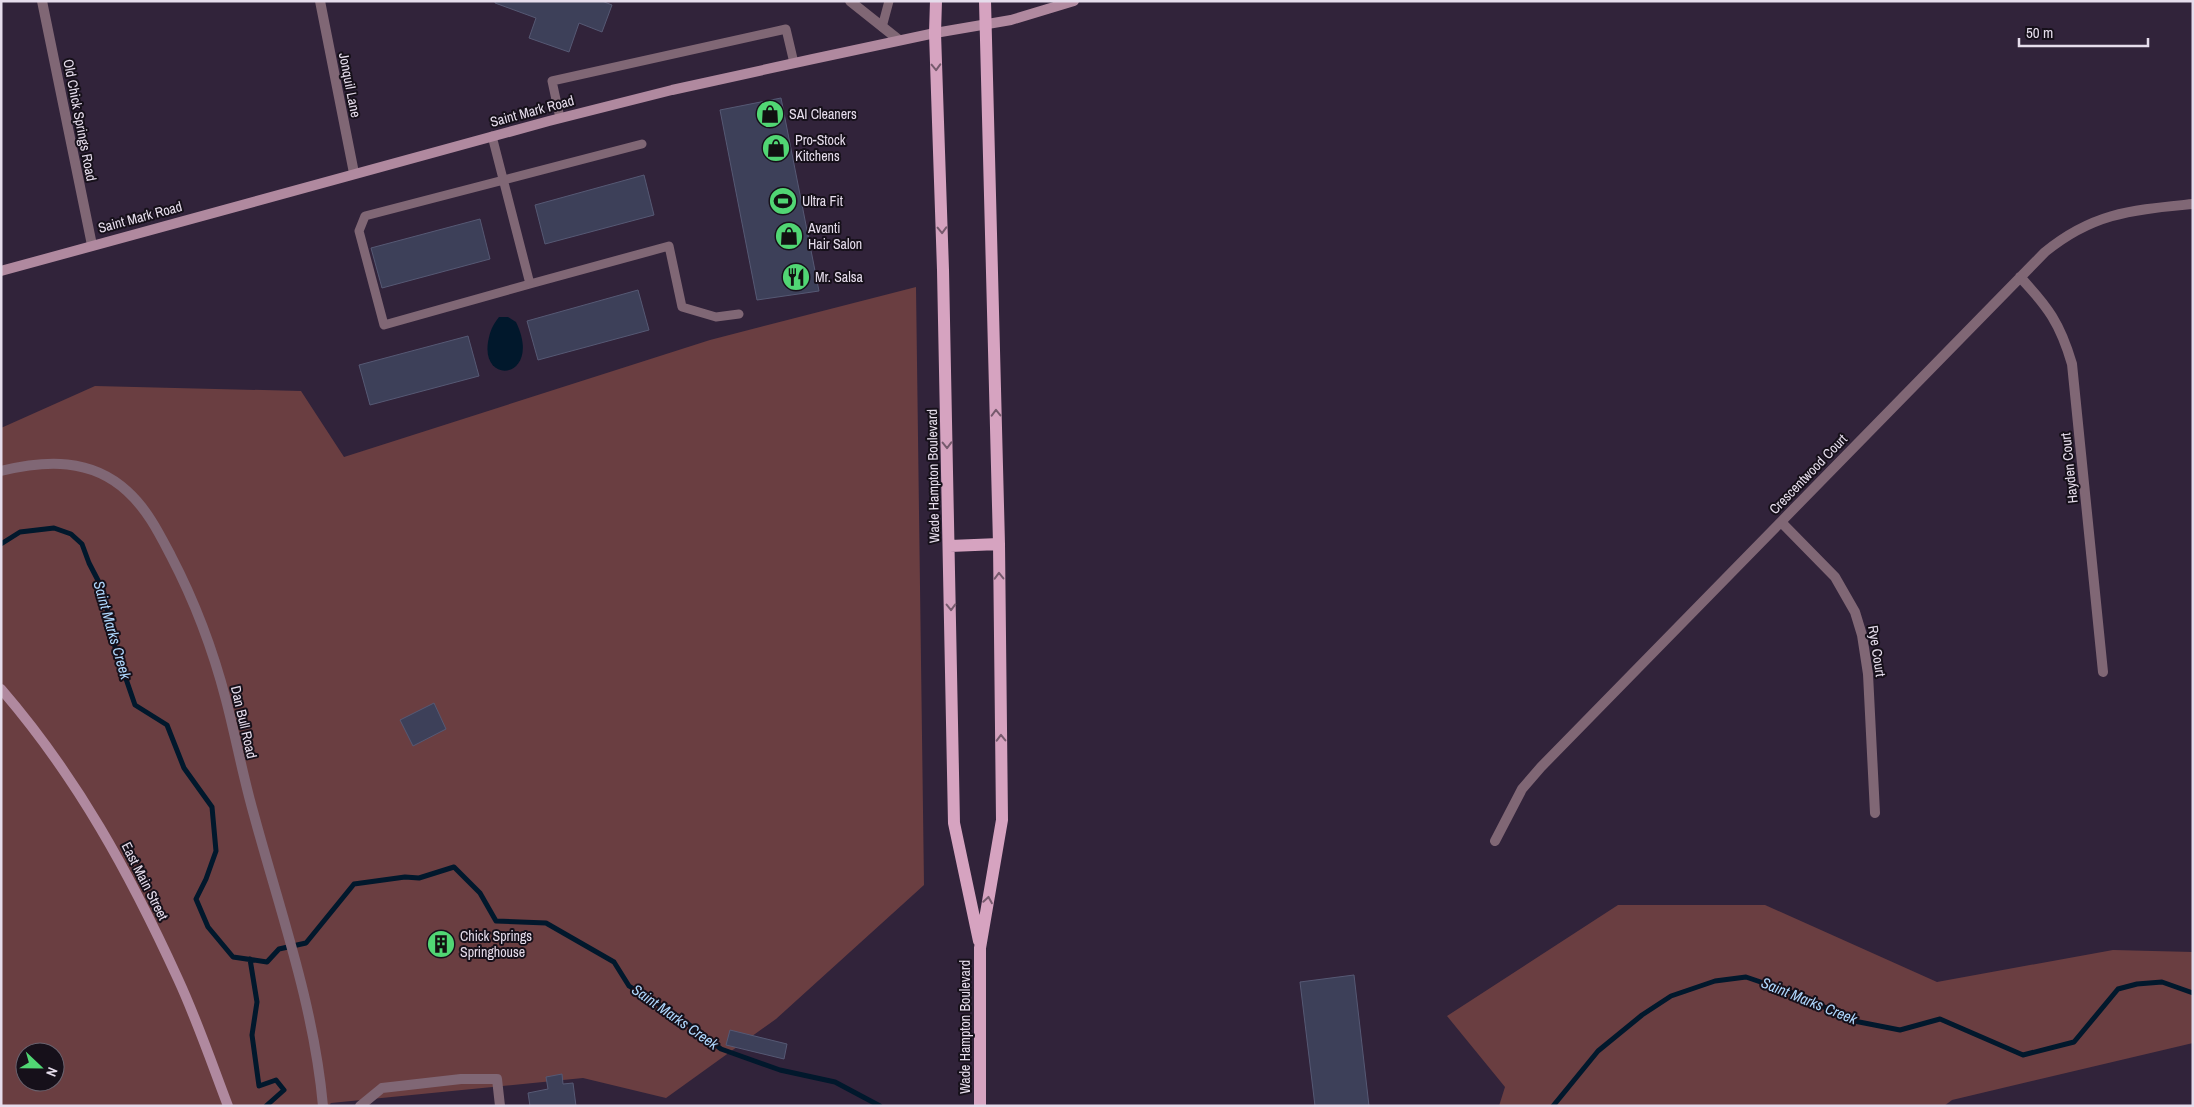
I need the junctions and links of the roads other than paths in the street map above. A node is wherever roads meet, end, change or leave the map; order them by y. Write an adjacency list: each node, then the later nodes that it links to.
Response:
1 (42, 1): 19 (street, Old Chick Springs Road)
2 (320, 1): 16 (street, Jonquil Lane)
3 (850, 1): 9 (street)
4 (890, 1): 9 (lane)
5 (936, 1): 10 (main road, Wade Hampton Boulevard)
6 (985, 1): 8 (main road, Wade Hampton Boulevard)
7 (1074, 1): 8 (street, Saint Mark Road)
8 (987, 25): 10 (street, Saint Mark Road); 26 (main road, Wade Hampton Boulevard, one-way to 8)
9 (882, 27): 11 (street)
10 (935, 33): 11 (street, Saint Mark Road); 27 (main road, Wade Hampton Boulevard, one-way to 27)
11 (899, 40): 12 (street, Saint Mark Road)
12 (794, 63): 13 (street, Saint Mark Road); 13 (lane)
13 (560, 118): 14 (street, Saint Mark Road)
14 (492, 136): 16 (street, Saint Mark Road); 17 (lane)
15 (642, 144): 17 (lane)
16 (354, 173): 19 (street, Saint Mark Road)
17 (504, 180): 22 (lane); 22 (lane)
18 (2193, 204): 21 (street, Crescentwood Court)
19 (92, 245): 20 (street, Saint Mark Road)
20 (1, 271)
21 (2020, 277): 25 (street, Crescentwood Court); 28 (street, Hayden Court)
22 (530, 284): 23 (lane)
23 (739, 314)
24 (1, 471): 34 (street, Dan Bull Road)
25 (1781, 522): 30 (street, Rye Court); 31 (street, Crescentwood Court)
26 (999, 544): 27 (main road); 32 (main road, Wade Hampton Boulevard, one-way to 26)
27 (950, 546): 32 (main road, Wade Hampton Boulevard, one-way to 32)
28 (2103, 672)
29 (1, 689): 33 (street, East Main Street)
30 (1875, 813)
31 (1495, 841)
32 (980, 948): 37 (main road, Wade Hampton Boulevard)
33 (228, 1106)
34 (323, 1106)
35 (360, 1106): 36 (street)
36 (500, 1106)
37 (980, 1106)

